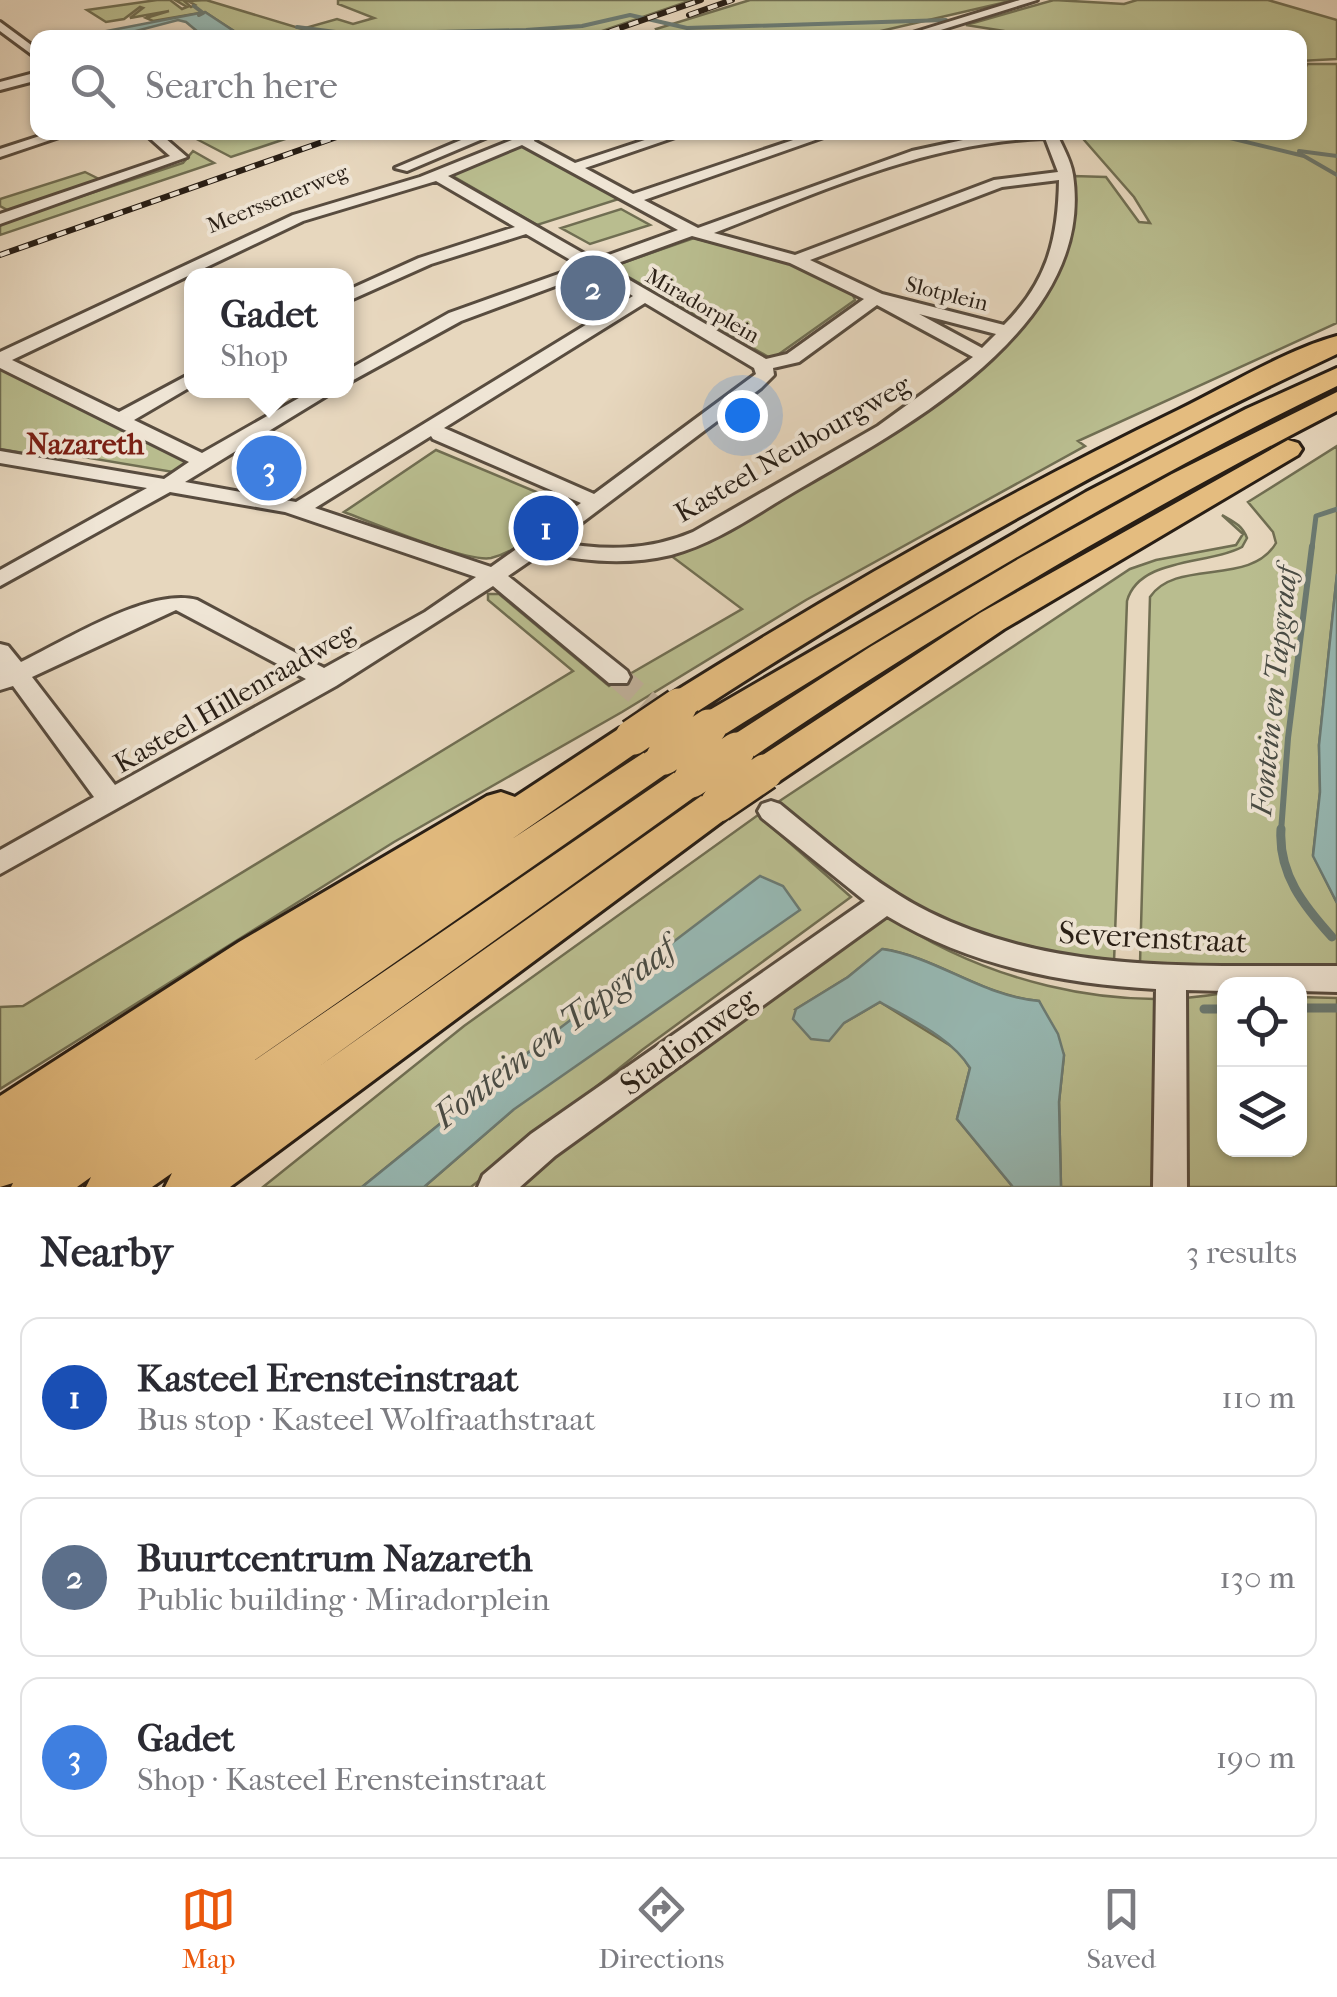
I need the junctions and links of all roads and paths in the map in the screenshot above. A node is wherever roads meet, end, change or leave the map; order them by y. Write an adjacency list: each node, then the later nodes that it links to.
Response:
1 (1032, 0): 2 (street)
2 (964, 20): 4 (street); 5 (street)
3 (0, 26): 6 (street)
4 (920, 30)
5 (929, 30)
6 (13, 44)
7 (30, 78): 8 (street)
8 (0, 86)
9 (42, 140): 19 (street)
10 (160, 140): 27 (street)
11 (472, 140): 21 (street, Meerssenerweg)
12 (504, 140): 21 (street, Meerssenerweg)
13 (509, 140): 22 (street, Meerssenerweg)
14 (528, 140): 20 (street)
15 (659, 140): 20 (street)
16 (808, 140): 25 (street)
17 (987, 140): 29 (street, Miradorplein)
18 (1053, 140): 23 (street, Kasteel Neubourgweg)
19 (0, 153)
20 (575, 167): 25 (street)
21 (410, 171): 39 (street, Meerssenerweg)
22 (438, 175): 24 (street, Miradorplein); 26 (street, Meerssenerweg)
23 (1066, 175): 30 (street); 37 (street, Kasteel Neubourgweg)
24 (457, 185): 26 (street, Meerssenerweg); 28 (street, Miradorplein)
25 (632, 199): 29 (street)
26 (311, 213): 32 (street, Meerssenerweg)
27 (0, 219)
28 (528, 228): 31 (street, Miradorplein); 34 (street)
29 (695, 232): 30 (street); 31 (street, Miradorplein)
30 (796, 260): 36 (street)
31 (594, 267): 35 (street, Miradorplein); 43 (street)
32 (195, 268)
33 (184, 273): 41 (street, Meerssenerweg)
34 (354, 293)
35 (643, 296): 42 (street, Miradorplein); 50 (street)
36 (876, 298): 37 (street, Slotplein); 40 (street, Slotplein); 42 (street, Miradorplein)
37 (1009, 332): 40 (street, Kasteel Neubourgweg)
38 (1337, 344): 63 (highway)
39 (0, 348)
40 (984, 356): 56 (street, Kasteel Neubourgweg)
41 (0, 360): 48 (street)
42 (763, 365): 54 (street, Kasteel Hillenraadweg)
43 (354, 375)
44 (1337, 376): 63 (highway)
45 (184, 383): 48 (street)
46 (313, 398): 52 (street)
47 (1337, 400): 63 (highway)
48 (120, 420): 52 (street)
49 (1337, 424): 63 (highway)
50 (433, 427): 54 (street); 55 (street)
51 (0, 457): 53 (street)
52 (203, 461): 53 (street)
53 (168, 485): 55 (street); 58 (street)
54 (596, 502): 56 (street, Kasteel Hillenraadweg)
55 (299, 508): 57 (street)
56 (539, 545): 57 (street, Kasteel Hillenraadweg)
57 (494, 576): 60 (street); 62 (street, Kasteel Hillenraadweg)
58 (0, 579)
59 (0, 652): 61 (street)
60 (618, 677)
61 (8, 678): 62 (street); 65 (street)
62 (327, 680): 65 (street, Kasteel Hillenraadweg)
63 (722, 739): 64 (highway, bridge); 64 (highway, bridge)
64 (676, 769): 71 (highway); 72 (highway); 73 (highway); 74 (highway); 75 (highway)
65 (112, 801): 67 (street, Kasteel Hillenraadweg)
66 (772, 811): 68 (street, Severenstraat)
67 (0, 863)
68 (886, 901): 70 (street, Severenstraat); 78 (street, Stadionweg)
69 (1337, 978): 70 (street, Severenstraat)
70 (1171, 979): 79 (street)
71 (441, 1004): 76 (highway); 77 (highway)
72 (0, 1122)
73 (0, 1165)
74 (36, 1187)
75 (110, 1187)
76 (190, 1187)
77 (229, 1187)
78 (495, 1187)
79 (1170, 1187)

